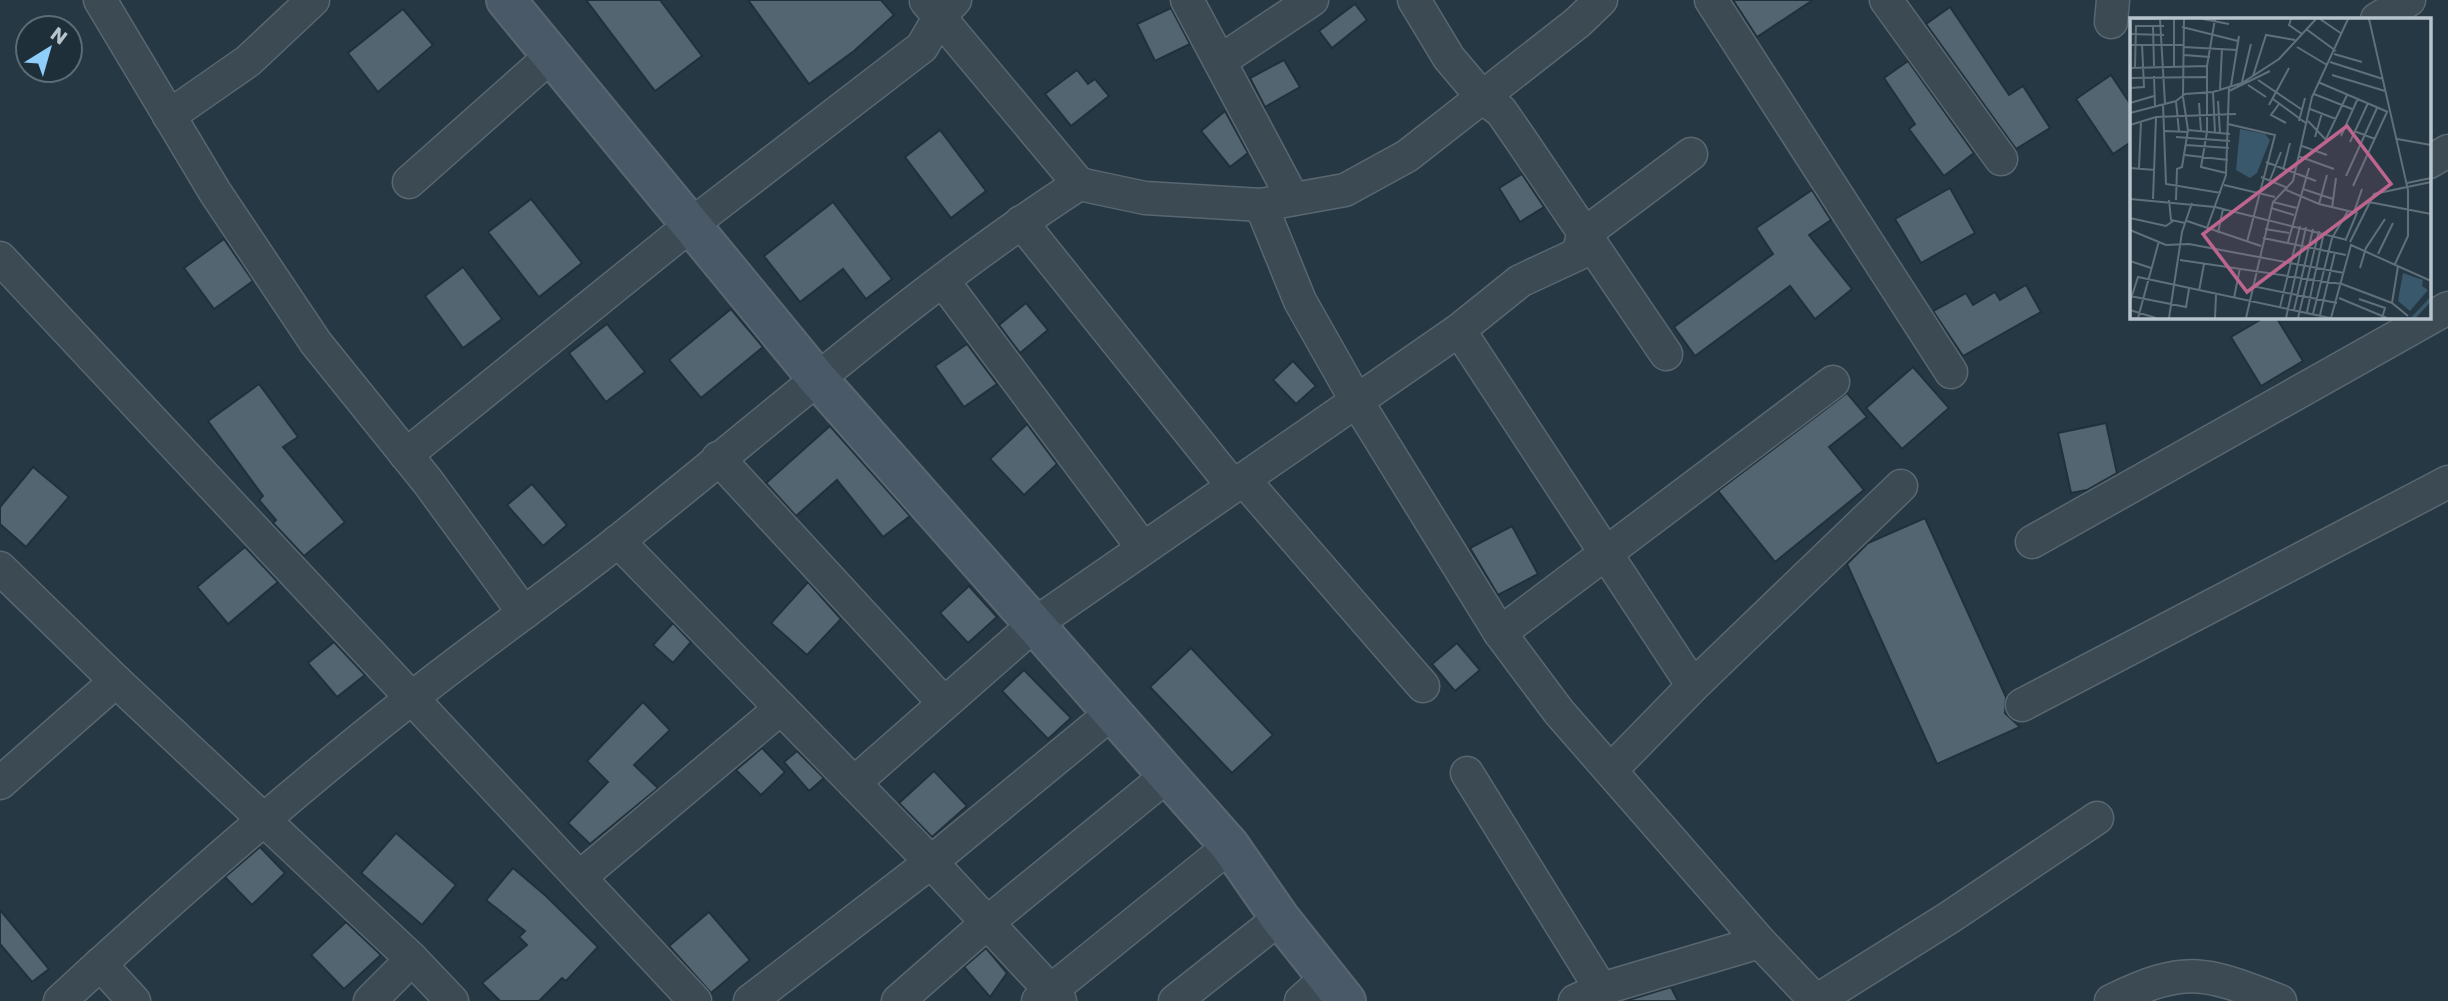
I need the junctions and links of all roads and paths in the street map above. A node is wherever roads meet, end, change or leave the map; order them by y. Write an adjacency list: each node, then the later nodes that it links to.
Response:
1 (100, 0): 16 (street)
2 (313, 0): 16 (street)
3 (506, 0): 13 (street)
4 (1187, 0): 14 (street)
5 (1312, 0): 14 (street)
6 (1414, 0): 15 (street)
7 (1601, 0): 15 (street)
8 (1711, 0): 33 (street)
9 (1886, 0): 19 (street)
10 (2409, 0): 12 (street)
11 (940, 5): 22 (street); 26 (street)
12 (2379, 18)
13 (552, 55): 21 (street); 26 (street)
14 (1220, 61): 23 (street)
15 (1483, 98): 23 (street); 27 (street)
16 (169, 116): 37 (street)
17 (2448, 151): 20 (street)
18 (1691, 154): 27 (street)
19 (2001, 159)
20 (2430, 161)
21 (409, 181)
22 (1079, 184): 24 (street); 25 (street)
23 (1293, 199): 24 (street)
24 (1261, 205): 36 (street)
25 (1021, 222): 29 (street); 40 (street)
26 (692, 224): 34 (street); 37 (street)
27 (1583, 235): 31 (street); 32 (street)
28 (0, 258): 53 (street)
29 (943, 281): 34 (street); 44 (street)
30 (2448, 308): 43 (street)
31 (1459, 330): 36 (street); 45 (street)
32 (1666, 354)
33 (1951, 372)
34 (816, 377): 38 (street); 48 (street)
35 (1833, 382): 45 (street)
36 (1356, 400): 40 (street); 49 (street)
37 (406, 455): 47 (street)
38 (718, 458): 42 (street); 54 (street)
39 (2448, 482): 55 (street)
40 (1239, 483): 44 (street); 51 (street)
41 (1901, 486): 52 (street)
42 (618, 541): 47 (street); 56 (street)
43 (2032, 542)
44 (1143, 548): 48 (street)
45 (1606, 553): 49 (street); 52 (street)
46 (0, 568): 50 (street)
47 (524, 613): 53 (street)
48 (1036, 622): 54 (street); 57 (street)
49 (1500, 633): 58 (street)
50 (116, 681): 61 (street); 64 (street)
51 (1423, 686)
52 (1692, 686): 58 (street)
53 (413, 697): 64 (street); 67 (street)
54 (943, 702): 62 (street)
55 (2022, 705)
56 (781, 708): 62 (street); 67 (street)
57 (1114, 711): 60 (street); 66 (street)
58 (1612, 769): 70 (street)
59 (1467, 773): 74 (street)
60 (1169, 774): 65 (street); 69 (street)
61 (0, 783)
62 (854, 783): 66 (street)
63 (2098, 818): 84 (street)
64 (265, 819): 71 (street); 72 (street)
65 (1230, 846): 68 (street); 75 (street)
66 (931, 862): 69 (street); 81 (street)
67 (580, 877): 80 (street)
68 (1280, 918): 73 (street); 83 (street)
69 (988, 922): 75 (street); 82 (street)
70 (1759, 942): 74 (street); 84 (street)
71 (412, 959): 78 (street); 79 (street)
72 (100, 964): 76 (street); 77 (street)
73 (1325, 993)
74 (1588, 995)
75 (1050, 997)
76 (60, 1001)
77 (134, 1001)
78 (370, 1001)
79 (452, 1001)
80 (695, 1001)
81 (750, 1001)
82 (898, 1001)
83 (1175, 1001)
84 (1816, 1001)
85 (2111, 1001): 86 (street)
86 (2280, 1001)

